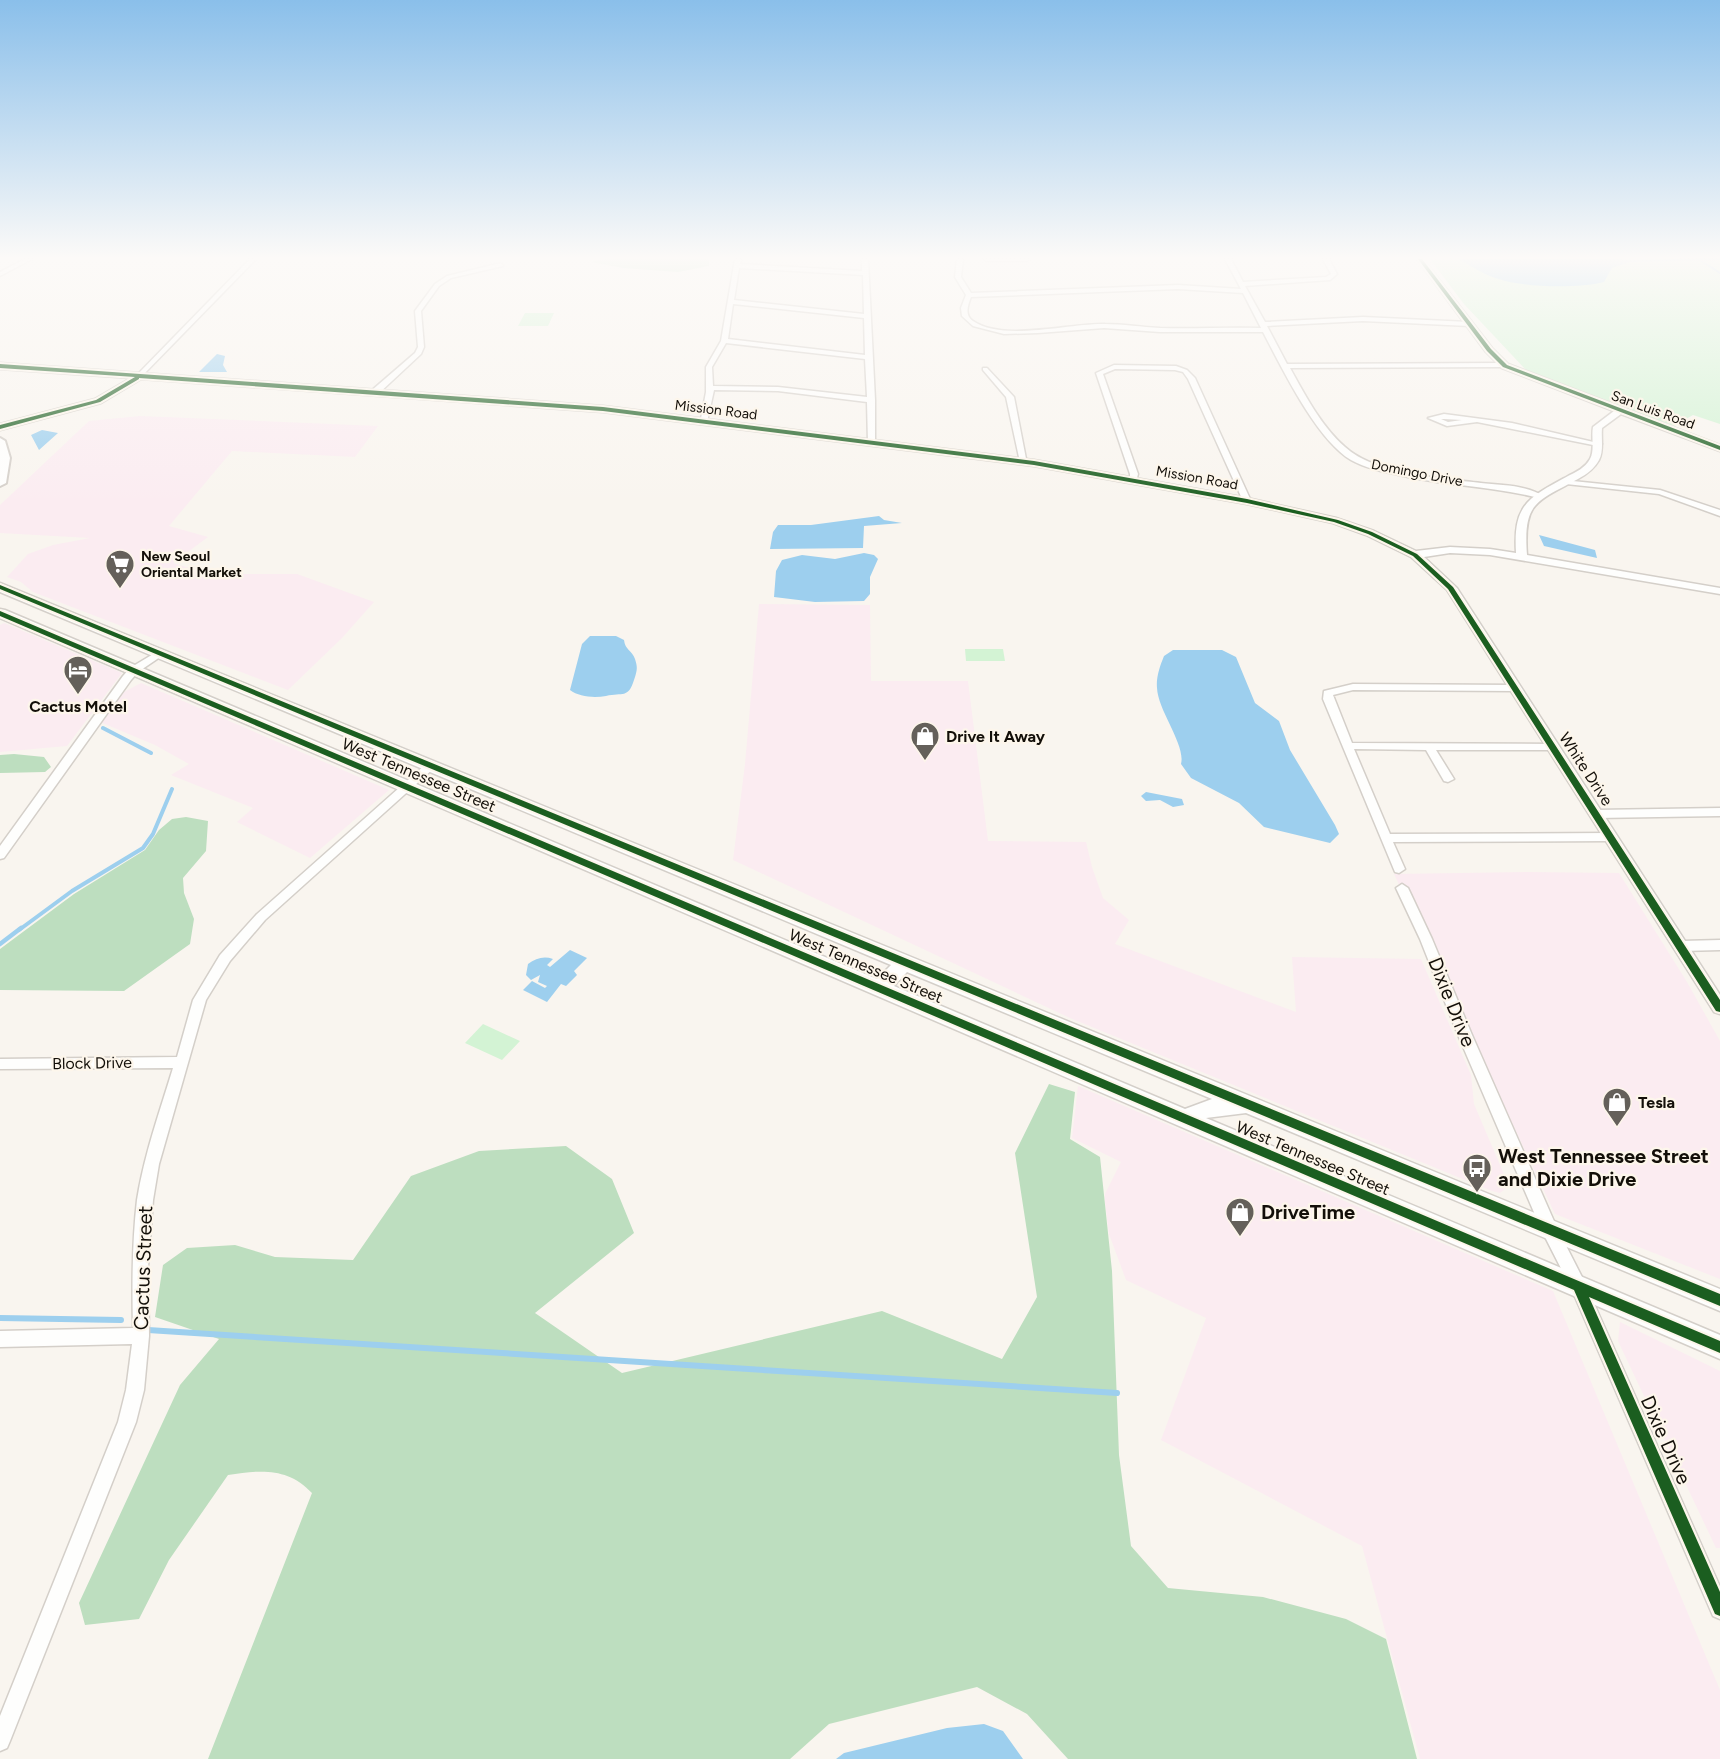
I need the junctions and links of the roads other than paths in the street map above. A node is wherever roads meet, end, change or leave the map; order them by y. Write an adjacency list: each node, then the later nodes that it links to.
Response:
1 (173, 341): 12 (street)
2 (421, 341): 14 (street)
3 (724, 341): 7 (street); 13 (street)
4 (869, 341): 7 (street)
5 (1271, 341): 10 (street, Domingo Drive)
6 (1484, 341): 8 (street, San Luis Road)
7 (869, 357): 15 (street)
8 (1504, 365): 10 (street); 16 (street, San Luis Road)
9 (0, 366): 12 (street, Mission Road)
10 (1286, 366): 28 (street, Domingo Drive)
11 (985, 369): 24 (street)
12 (137, 378): 14 (street, Mission Road); 19 (street)
13 (710, 388): 15 (street); 18 (street)
14 (374, 393): 18 (street, Mission Road)
15 (871, 400): 21 (street)
16 (1619, 411): 22 (street); 23 (street, San Luis Road)
17 (1475, 420): 22 (street)
18 (703, 422): 21 (street, Mission Road)
19 (0, 428)
20 (0, 441): 27 (main road)
21 (873, 443): 24 (street, Mission Road)
22 (1598, 444): 26 (street)
23 (1720, 448)
24 (1024, 462): 25 (street, Mission Road)
25 (1133, 480): 29 (street, Mission Road); 29 (street)
26 (1566, 482): 28 (street); 30 (street)
27 (0, 483)
28 (1539, 496): 32 (street)
29 (1247, 501): 31 (street, Mission Road)
30 (1720, 513)
31 (1415, 555): 32 (street); 39 (street, White Drive)
32 (1522, 557): 34 (street)
33 (0, 587): 35 (main road, West Tennessee Street)
34 (1720, 591)
35 (61, 613): 36 (main road); 37 (main road, West Tennessee Street)
36 (4, 615): 38 (main road, West Tennessee Street)
37 (160, 653): 38 (street); 40 (main road, West Tennessee Street)
38 (134, 670): 41 (main road, West Tennessee Street); 53 (street)
39 (1516, 688): 42 (street); 44 (street, White Drive)
40 (287, 706): 41 (main road); 45 (main road, West Tennessee Street)
41 (262, 724): 47 (main road, West Tennessee Street)
42 (1347, 746): 43 (street); 51 (street)
43 (1429, 746): 44 (street); 46 (street)
44 (1554, 747): 49 (street, White Drive)
45 (430, 766): 47 (street, Cactus Street); 52 (main road, West Tennessee Street)
46 (1448, 778)
47 (407, 787): 54 (main road, West Tennessee Street); 62 (street, Cactus Street)
48 (1720, 812): 49 (street)
49 (1597, 814): 50 (street, White Drive)
50 (1611, 837): 51 (street); 58 (street, White Drive)
51 (1385, 838): 55 (street)
52 (620, 845): 54 (main road); 59 (main road, West Tennessee Street)
53 (0, 855)
54 (596, 868): 60 (main road, West Tennessee Street)
55 (1399, 869)
56 (1402, 888): 66 (street, Dixie Drive)
57 (1720, 945): 58 (street)
58 (1682, 946): 61 (street, White Drive)
59 (906, 961): 60 (main road); 64 (main road, West Tennessee Street)
60 (880, 988): 65 (main road, West Tennessee Street)
61 (1720, 1008)
62 (183, 1062): 63 (street, Block Drive); 69 (street, Cactus Street)
63 (0, 1064)
64 (1249, 1106): 65 (main road); 66 (main road, West Tennessee Street)
65 (1187, 1121): 67 (main road, West Tennessee Street)
66 (1550, 1231): 67 (street, Dixie Drive); 68 (main road, West Tennessee Street)
67 (1578, 1286): 71 (main road, West Tennessee Street); 72 (street, Dixie Drive)
68 (1720, 1300)
69 (141, 1335): 70 (street); 73 (street, Cactus Street)
70 (0, 1339)
71 (1720, 1347)
72 (1720, 1609)
73 (0, 1741)

